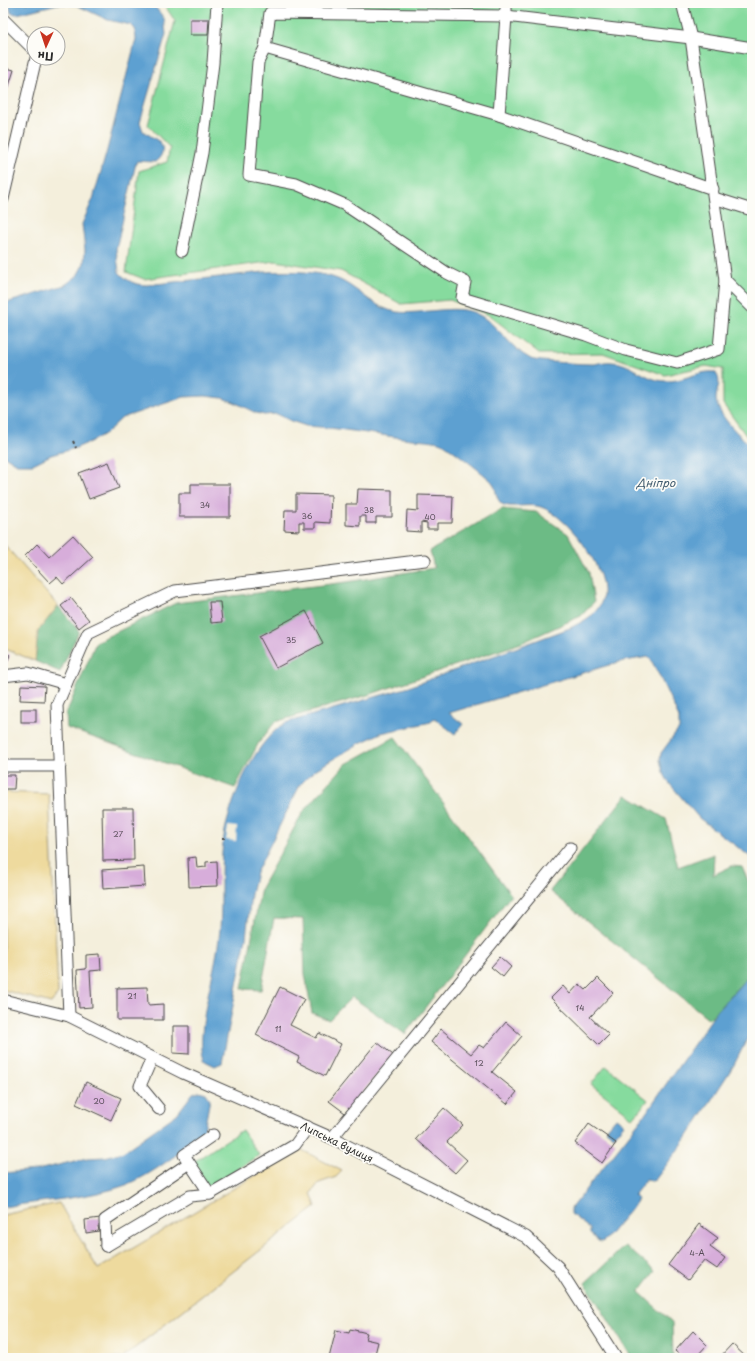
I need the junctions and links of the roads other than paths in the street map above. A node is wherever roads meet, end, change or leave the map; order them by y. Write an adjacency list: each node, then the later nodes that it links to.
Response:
1 (217, 3): 15 (street)
2 (506, 3): 4 (street)
3 (682, 3): 6 (street)
4 (506, 16): 6 (street); 8 (street); 11 (street)
5 (3, 19): 7 (street)
6 (691, 38): 9 (street); 12 (street)
7 (26, 42)
8 (265, 48): 11 (street); 16 (street)
9 (752, 48)
10 (35, 66): 13 (street)
11 (499, 115): 12 (street)
12 (713, 194): 14 (street); 16 (street)
13 (3, 200)
14 (752, 210)
15 (182, 251)
16 (725, 280): 17 (street)
17 (752, 307)
18 (425, 560): 20 (street)
19 (3, 676): 20 (street)
20 (66, 684): 22 (street)
21 (3, 766): 22 (street)
22 (60, 766): 25 (street)
23 (570, 848): 30 (street)
24 (3, 1000): 25 (street, Липська вулиця)
25 (68, 1016): 26 (street, Липська вулиця)
26 (152, 1058): 27 (street); 28 (street, Липська вулиця)
27 (159, 1109)
28 (308, 1127): 30 (street, Липська вулиця); 32 (street)
29 (213, 1135): 31 (street)
30 (332, 1138): 33 (street, Липська вулиця)
31 (189, 1163): 32 (street); 32 (street)
32 (210, 1194)
33 (616, 1358)

